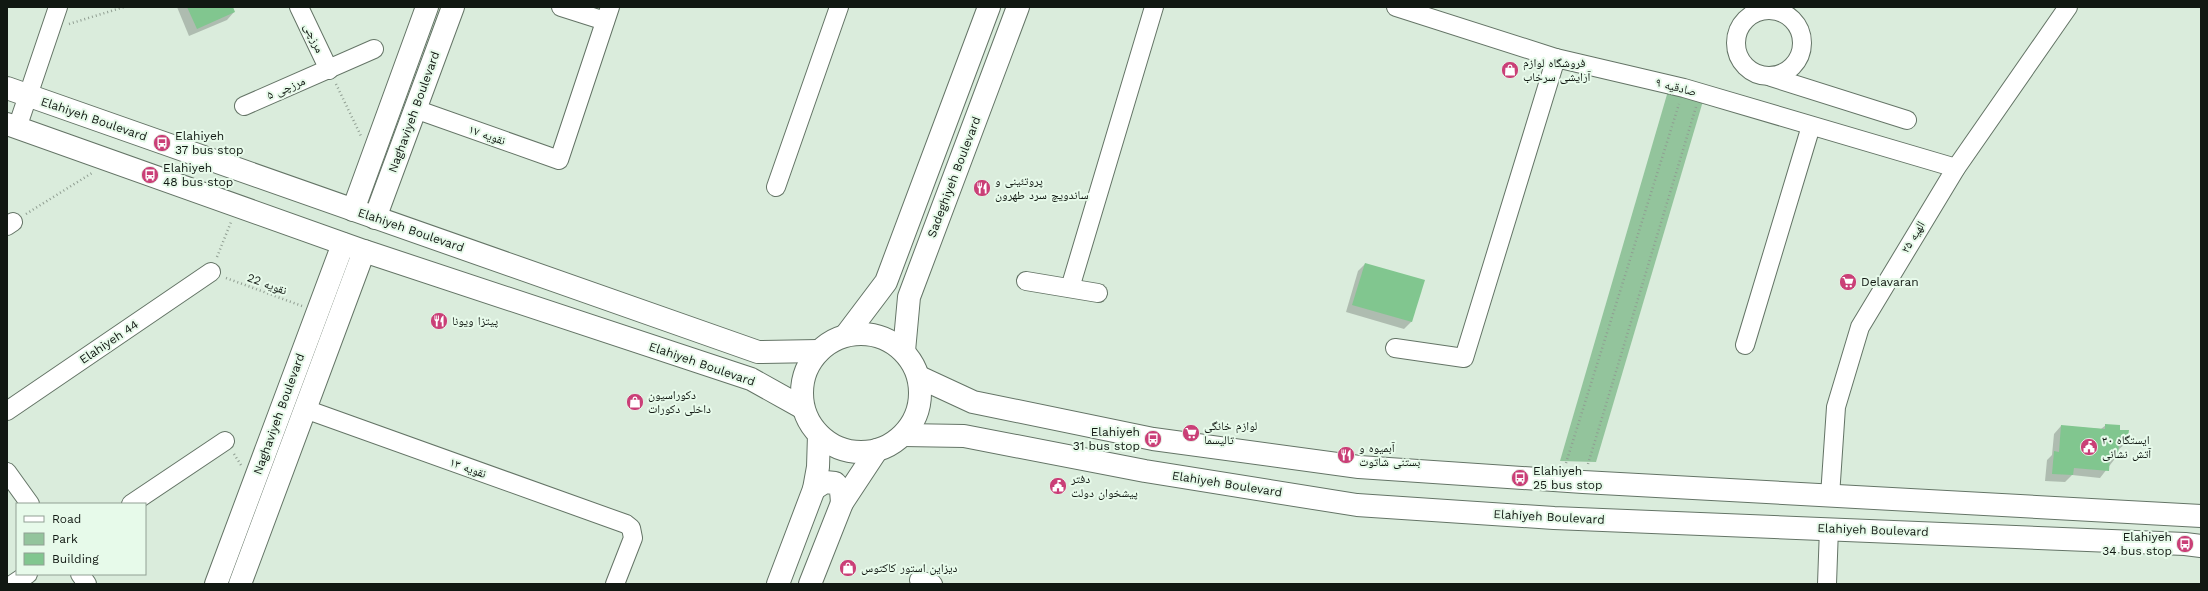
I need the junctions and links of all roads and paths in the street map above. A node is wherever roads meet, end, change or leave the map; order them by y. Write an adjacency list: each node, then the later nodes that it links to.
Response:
1 (58, 7): 15 (street)
2 (124, 7): 15 (path)
3 (299, 7): 18 (street, مرزچی)
4 (427, 7): 28 (main road, Naghaviyeh Boulevard)
5 (453, 7): 24 (main road, Naghaviyeh Boulevard)
6 (561, 7): 14 (street)
7 (839, 7): 31 (street)
8 (988, 7): 43 (main road)
9 (1018, 7): 47 (main road, Sadeghiyeh Boulevard)
10 (1154, 7): 40 (street)
11 (1396, 7): 17 (street, صادقیه ۹)
12 (2068, 7): 30 (street, الهیه ۲۵)
13 (1776, 9): 19 (street); 19 (street)
14 (608, 14): 24 (street, نقویه ۱۷)
15 (50, 30): 22 (street)
16 (374, 49): 18 (street, مرزچی ۵)
17 (1556, 58): 21 (street, صادقیه ۹); 45 (street)
18 (329, 70): 23 (street, مرزچی ۵); 28 (path)
19 (1771, 77): 25 (street)
20 (7, 88): 22 (main road, Elahiyeh Boulevard)
21 (1692, 90): 27 (street, صادقیه ۹); 57 (path); 59 (path)
22 (28, 96): 26 (street); 33 (main road, Elahiyeh Boulevard)
23 (244, 106)
24 (414, 109): 34 (main road, Naghaviyeh Boulevard)
25 (1907, 120)
26 (12, 126): 29 (main road, Elahiyeh Boulevard)
27 (1811, 126): 30 (street, صادقیه ۹); 44 (street)
28 (372, 158): 33 (main road, Naghaviyeh Boulevard)
29 (111, 161): 32 (main road, Elahiyeh Boulevard); 35 (path)
30 (1956, 168): 61 (street, الهیه ۲۵)
31 (776, 187)
32 (238, 206): 36 (main road, Elahiyeh Boulevard); 38 (path)
33 (353, 210): 34 (main road, Elahiyeh Boulevard)
34 (375, 218): 46 (main road, Elahiyeh Boulevard)
35 (10, 224)
36 (343, 244): 37 (main road, Elahiyeh Boulevard); 42 (main road, Naghaviyeh Boulevard)
37 (364, 251): 49 (main road, Elahiyeh Boulevard); 50 (main road, Naghaviyeh Boulevard)
38 (211, 272): 42 (path, نقویه 22); 51 (street, Elahiyeh 44)
39 (1026, 281): 40 (street)
40 (1070, 288): 41 (street)
41 (1098, 293)
42 (317, 312): 58 (main road, Naghaviyeh Boulevard)
43 (846, 335): 46 (main road); 47 (main road)
44 (1745, 345)
45 (1395, 348)
46 (819, 351): 49 (main road)
47 (904, 351): 48 (main road)
48 (919, 377): 53 (main road); 57 (main road)
49 (803, 408): 52 (main road)
50 (305, 409): 73 (main road, Naghaviyeh Boulevard); 74 (street, نقویه ۱۳)
51 (7, 411)
52 (819, 435): 55 (main road); 60 (main road)
53 (904, 435): 55 (main road); 66 (main road, Elahiyeh Boulevard)
54 (225, 441): 58 (path); 63 (street)
55 (877, 450): 64 (main road)
56 (7, 472): 62 (street)
57 (1560, 481): 59 (main road)
58 (254, 482): 72 (main road, Naghaviyeh Boulevard)
59 (1582, 482): 61 (main road)
60 (814, 489): 64 (main road); 75 (main road)
61 (1830, 496): 65 (main road); 66 (main road)
62 (29, 503)
63 (132, 503)
64 (842, 503): 76 (main road)
65 (2201, 516)
66 (1829, 528): 67 (main road, Elahiyeh Boulevard); 77 (street)
67 (2201, 546)
68 (26, 575): 70 (street)
69 (81, 575): 71 (street)
70 (13, 584)
71 (87, 584)
72 (216, 584)
73 (240, 584)
74 (615, 584)
75 (778, 584)
76 (810, 584)
77 (1826, 584)

